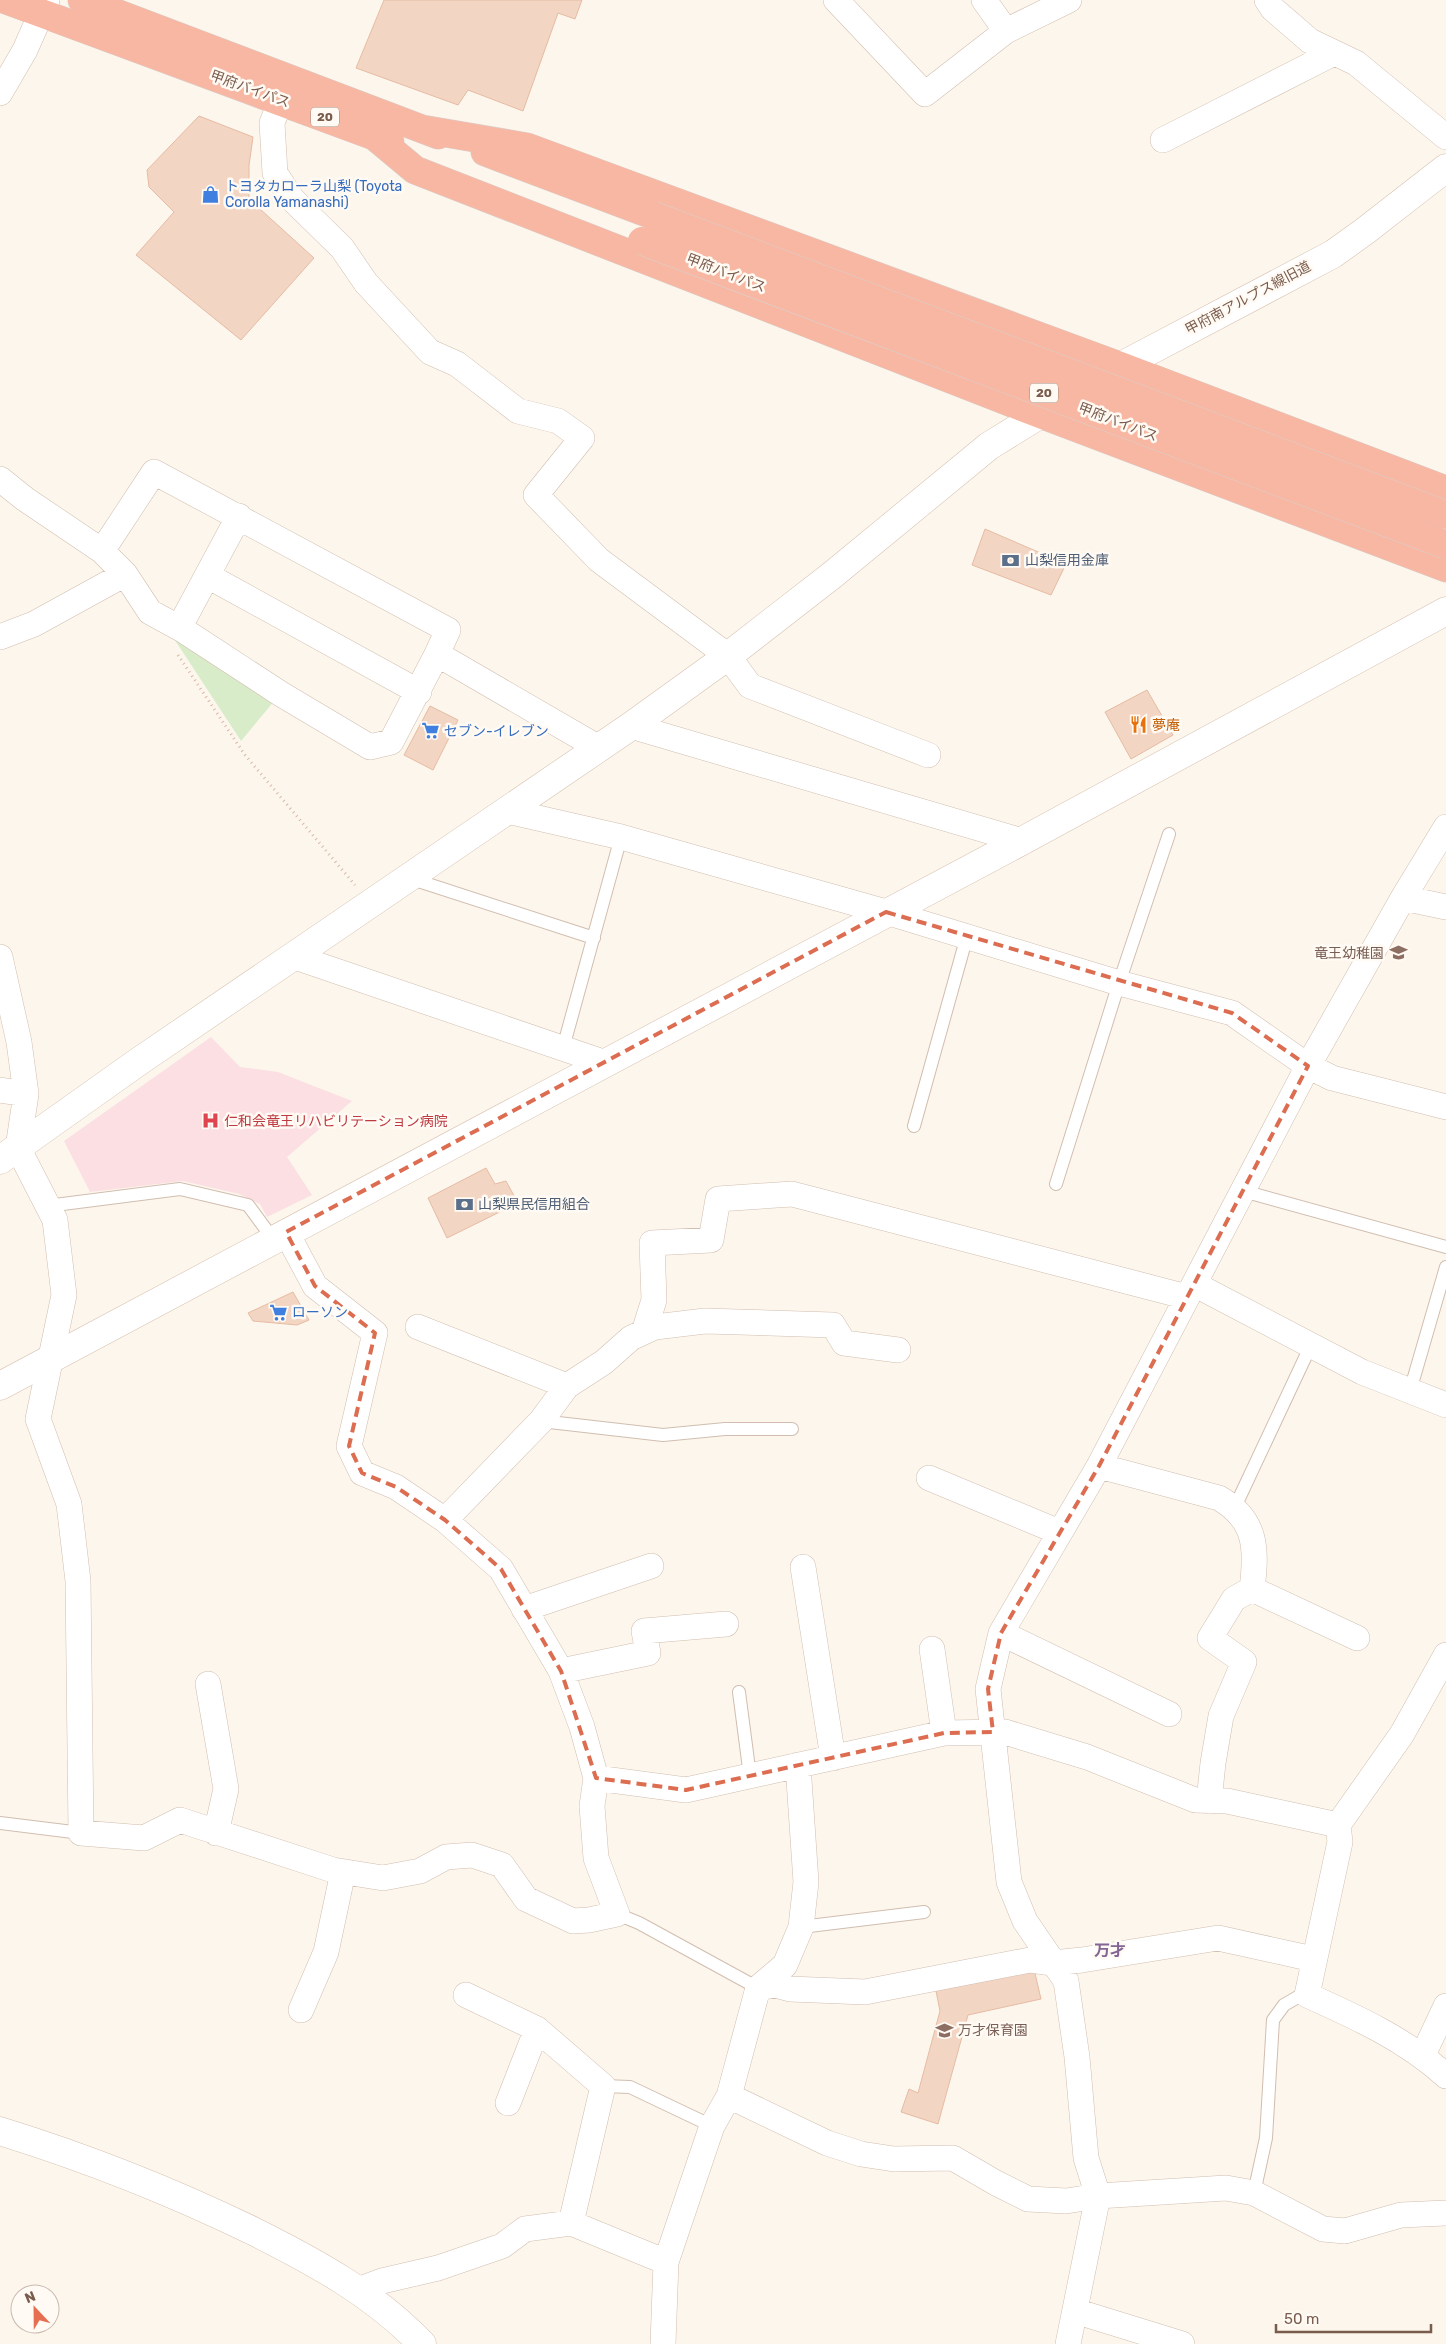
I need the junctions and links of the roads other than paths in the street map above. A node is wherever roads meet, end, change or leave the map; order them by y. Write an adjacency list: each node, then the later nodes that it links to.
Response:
1 (6, 0): 7 (highway, 甲府バイパス / 20)
2 (82, 0): 12 (highway, 甲府バイパス / 20)
3 (836, 0): 8 (street)
4 (984, 0): 8 (street)
5 (1070, 0): 8 (street)
6 (1267, 0): 9 (street)
7 (44, 7): 10 (street); 11 (highway, 甲府バイパス / 20)
8 (1006, 31)
9 (1334, 52): 14 (street); 15 (street)
10 (0, 93)
11 (281, 100): 13 (highway, 甲府バイパス / 20); 32 (street)
12 (422, 129): 17 (highway); 21 (highway, 甲府バイパス / 20, bridge)
13 (373, 135): 18 (highway); 23 (highway, 甲府バイパス / 20, bridge)
14 (1446, 137)
15 (1163, 140)
16 (1446, 168): 17 (street, 甲府南アルプス線旧道)
17 (1120, 366): 18 (street, 甲府南アルプス線旧道); 20 (highway)
18 (1040, 414): 25 (highway); 32 (street, 甲府南アルプス線旧道)
19 (0, 479): 24 (street)
20 (1446, 490)
21 (1446, 515)
22 (239, 516): 24 (street); 27 (street); 31 (street)
23 (1446, 546)
24 (102, 551): 26 (street)
25 (1446, 568)
26 (124, 574): 29 (street); 30 (street)
27 (208, 576): 30 (street); 33 (street)
28 (1446, 611): 41 (street)
29 (0, 637)
30 (176, 638): 33 (street)
31 (437, 654): 33 (street); 35 (street)
32 (728, 656): 34 (street, 甲府南アルプス線旧道); 36 (street)
33 (418, 692)
34 (631, 726): 35 (street, 甲府南アルプス線旧道); 41 (street)
35 (599, 748): 37 (street, 甲府南アルプス線旧道)
36 (928, 755)
37 (507, 812): 40 (street); 42 (street, 甲府南アルプス線旧道)
38 (1446, 827): 43 (street)
39 (1169, 834): 50 (lane)
40 (621, 837): 45 (street); 47 (lane)
41 (1022, 841): 45 (street)
42 (409, 878): 47 (lane); 48 (street, 甲府南アルプス線旧道)
43 (1403, 898): 44 (street); 53 (street)
44 (1446, 907)
45 (886, 912): 46 (street); 52 (street)
46 (967, 936): 50 (street); 57 (lane)
47 (594, 938): 51 (lane)
48 (295, 957): 51 (street); 58 (street, 甲府南アルプス線旧道)
49 (0, 958): 55 (street)
50 (1119, 983): 53 (street); 59 (lane)
51 (563, 1048): 52 (street)
52 (606, 1063): 62 (street)
53 (1308, 1066): 56 (street); 60 (street)
54 (0, 1090): 55 (street)
55 (26, 1094): 58 (street)
56 (1446, 1107)
57 (914, 1126)
58 (9, 1154): 61 (street)
59 (1056, 1184)
60 (1243, 1191): 63 (lane); 65 (street)
61 (47, 1206): 62 (lane); 70 (street)
62 (279, 1236): 70 (street); 80 (street)
63 (1446, 1247)
64 (1446, 1267): 73 (lane)
65 (1190, 1290): 67 (street); 68 (street); 77 (street)
66 (418, 1328): 72 (street)
67 (644, 1332): 69 (street); 72 (street)
68 (1311, 1345): 73 (street); 79 (lane)
69 (898, 1350)
70 (53, 1357): 71 (street); 104 (street)
71 (0, 1386)
72 (567, 1386): 75 (street)
73 (1410, 1391): 74 (street)
74 (1446, 1405)
75 (541, 1421): 76 (lane); 80 (street)
76 (792, 1429)
77 (1099, 1466): 79 (street); 81 (street)
78 (929, 1478): 81 (street)
79 (1235, 1508): 84 (street)
80 (446, 1520): 85 (street)
81 (1059, 1532): 87 (street)
82 (651, 1566): 85 (street)
83 (803, 1567): 97 (street)
84 (1252, 1589): 88 (street); 101 (street)
85 (524, 1609): 91 (street)
86 (726, 1624): 91 (street)
87 (1001, 1633): 94 (street); 95 (street)
88 (1357, 1638)
89 (932, 1649): 96 (street)
90 (1446, 1655): 103 (street)
91 (561, 1671): 100 (street)
92 (208, 1684): 105 (street)
93 (739, 1692): 99 (lane)
94 (1169, 1714)
95 (993, 1732): 96 (street); 101 (street); 111 (street)
96 (944, 1733): 97 (street)
97 (833, 1758): 98 (street)
98 (798, 1766): 99 (street); 109 (street)
99 (750, 1776): 100 (street)
100 (596, 1778): 108 (street)
101 (1209, 1800): 103 (street)
102 (0, 1823): 104 (lane)
103 (1338, 1825): 110 (street)
104 (81, 1833): 105 (street)
105 (216, 1833): 106 (street)
106 (343, 1872): 108 (street); 116 (street)
107 (924, 1912): 109 (lane)
108 (617, 1914): 112 (lane)
109 (801, 1927): 112 (street)
110 (1313, 1959): 111 (street); 113 (street)
111 (1053, 1963): 112 (street); 126 (street)
112 (758, 1988): 121 (street)
113 (1308, 1990): 118 (street); 125 (lane)
114 (466, 1995): 117 (street)
115 (1446, 2006): 118 (street)
116 (301, 2010)
117 (537, 2029): 120 (street); 122 (street)
118 (1423, 2055): 119 (street)
119 (1446, 2076)
120 (603, 2086): 123 (lane); 128 (street)
121 (729, 2096): 123 (street); 126 (street)
122 (508, 2103)
123 (712, 2126): 129 (street)
124 (0, 2131): 130 (street)
125 (1254, 2193): 126 (street); 127 (street)
126 (1098, 2196): 131 (street)
127 (1446, 2213)
128 (571, 2223): 129 (street); 130 (street)
129 (666, 2262): 133 (street)
130 (358, 2290): 132 (street)
131 (1074, 2311): 134 (street); 135 (street)
132 (422, 2344)
133 (663, 2344)
134 (1068, 2344)
135 (1182, 2344)

